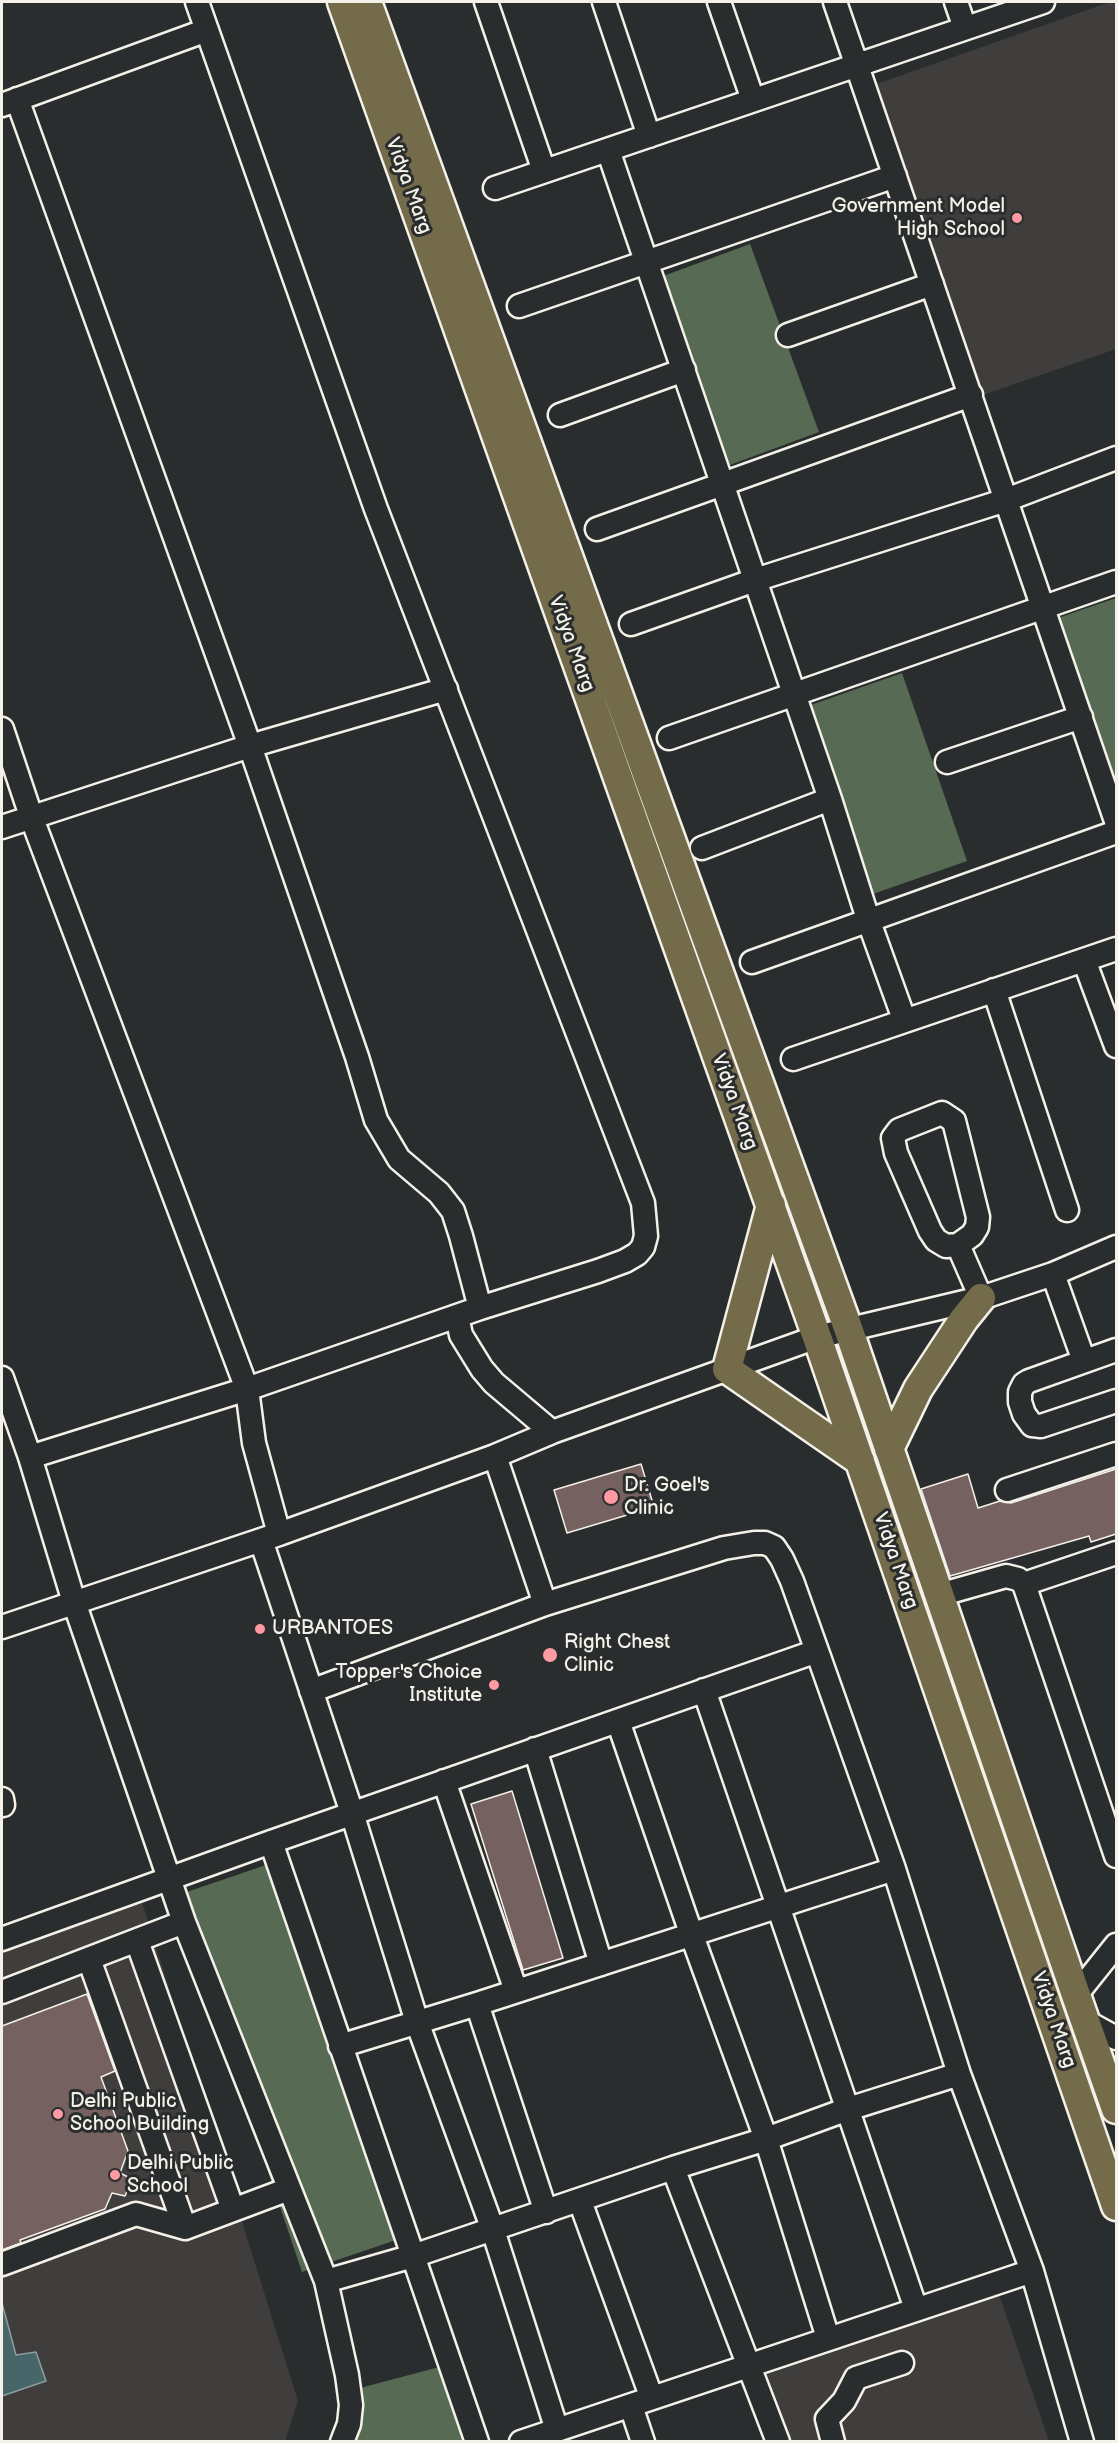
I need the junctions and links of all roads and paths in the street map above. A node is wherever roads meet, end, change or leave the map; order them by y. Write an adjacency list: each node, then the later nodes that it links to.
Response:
1 (197, 2): 11 (street)
2 (342, 2): 56 (main road, Vidya Marg)
3 (367, 2): 64 (main road, Vidya Marg)
4 (486, 2): 17 (street)
5 (604, 2): 15 (street)
6 (719, 2): 13 (street)
7 (836, 2): 12 (street)
8 (956, 2): 10 (street)
9 (1043, 2): 10 (street)
10 (965, 28): 12 (street)
11 (207, 30): 14 (street); 35 (street)
12 (857, 65): 13 (street); 18 (street)
13 (753, 100): 15 (street)
14 (9, 102): 40 (street)
15 (649, 136): 16 (street)
16 (608, 150): 17 (street); 20 (street)
17 (544, 171): 19 (street)
18 (895, 176): 20 (street); 21 (street)
19 (495, 188)
20 (647, 260): 22 (street); 24 (street)
21 (932, 284): 23 (street); 25 (street)
22 (519, 306)
23 (788, 335)
24 (684, 370): 26 (street); 28 (street)
25 (971, 396): 28 (street); 29 (street)
26 (560, 415)
27 (1116, 458): 29 (street)
28 (722, 483): 30 (street); 31 (street)
29 (1006, 500): 31 (street); 33 (street)
30 (597, 529)
31 (755, 580): 34 (street); 36 (street)
32 (1116, 582): 33 (street)
33 (1043, 607): 36 (street); 37 (street)
34 (631, 624)
35 (446, 689): 40 (street); 62 (street)
36 (794, 693): 39 (street); 42 (street)
37 (1081, 717): 41 (street); 44 (street)
38 (2, 729): 43 (street)
39 (669, 738)
40 (250, 746): 43 (street); 62 (street)
41 (947, 762)
42 (830, 799): 47 (street); 48 (street)
43 (31, 816): 45 (street); 70 (street)
44 (1116, 821)
45 (2, 827)
46 (1116, 832): 48 (street)
47 (702, 848)
48 (868, 919): 51 (street); 53 (street)
49 (1116, 949): 50 (street)
50 (1084, 960): 52 (street); 54 (street)
51 (752, 962)
52 (994, 990): 53 (street); 57 (street)
53 (904, 1019): 55 (street)
54 (1116, 1046)
55 (792, 1059)
56 (771, 1205): 65 (main road, Vidya Marg); 68 (main road)
57 (1067, 1210)
58 (958, 1245): 58 (street); 61 (street)
59 (1116, 1247): 60 (street)
60 (1053, 1274): 61 (street); 67 (street)
61 (981, 1298): 64 (street); 73 (main road)
62 (480, 1308): 63 (street)
63 (457, 1316): 70 (street); 72 (street)
64 (848, 1328): 65 (street); 73 (main road, Vidya Marg)
65 (818, 1337): 68 (street); 77 (main road, Vidya Marg)
66 (1116, 1350): 67 (street)
67 (1084, 1361): 71 (street)
68 (727, 1369): 72 (street); 77 (main road)
69 (2, 1378): 76 (street)
70 (247, 1389): 76 (street); 79 (street)
71 (1116, 1401)
72 (552, 1432): 75 (street)
73 (889, 1449): 82 (main road, Vidya Marg)
74 (1116, 1454): 78 (street)
75 (495, 1456): 79 (street); 84 (street)
76 (30, 1457): 83 (street)
77 (860, 1461): 119 (main road, Vidya Marg)
78 (1007, 1490)
79 (270, 1537): 83 (street); 88 (street)
80 (1116, 1553): 81 (street)
81 (1024, 1584): 82 (street); 94 (street)
82 (939, 1595): 108 (main road, Vidya Marg)
83 (74, 1602): 85 (street); 96 (street)
84 (545, 1604): 86 (street); 88 (street)
85 (2, 1626)
86 (817, 1651): 87 (street); 95 (street)
87 (704, 1690): 89 (street); 97 (street)
88 (311, 1691): 92 (street)
89 (618, 1720): 90 (street); 99 (street)
90 (535, 1749): 91 (street); 104 (street)
91 (444, 1781): 92 (street); 105 (street)
92 (352, 1813): 93 (street); 109 (street)
93 (271, 1842): 96 (street); 111 (street)
94 (1116, 1856)
95 (894, 1869): 97 (street); 112 (street)
96 (169, 1879): 98 (street); 100 (street)
97 (779, 1905): 99 (street); 113 (street)
98 (184, 1923): 101 (street); 117 (street)
99 (691, 1933): 104 (street); 115 (street)
100 (2, 1939)
101 (137, 1941): 103 (street); 120 (street)
102 (1116, 1945): 108 (street)
103 (89, 1959): 106 (street); 122 (street)
104 (601, 1964): 105 (street)
105 (516, 1991): 107 (street)
106 (2, 1992)
107 (477, 2004): 109 (street); 121 (street)
108 (1080, 2008): 110 (street); 114 (main road, Vidya Marg)
109 (417, 2022): 111 (street); 123 (street)
110 (1116, 2038)
111 (340, 2046): 124 (street)
112 (959, 2074): 113 (street); 126 (street)
113 (848, 2109): 115 (street); 128 (street)
114 (1116, 2109)
115 (766, 2139): 116 (street); 129 (street)
116 (673, 2168): 118 (street); 131 (street)
117 (289, 2189): 120 (street); 127 (street)
118 (580, 2201): 121 (street); 132 (street)
119 (1116, 2206)
120 (233, 2210): 122 (street)
121 (546, 2212): 123 (street)
122 (185, 2228): 125 (street)
123 (493, 2230): 124 (street); 133 (street)
124 (413, 2256): 127 (street); 135 (street)
125 (2, 2264)
126 (1032, 2271): 128 (street); 140 (street)
127 (326, 2282): 134 (street)
128 (916, 2309): 129 (street)
129 (828, 2338): 131 (street)
130 (902, 2363): 139 (street)
131 (750, 2364): 132 (street); 138 (street)
132 (641, 2401): 133 (street); 137 (street)
133 (557, 2430): 136 (street)
134 (342, 2442)
135 (477, 2442)
136 (521, 2442)
137 (643, 2442)
138 (778, 2442)
139 (833, 2442)
140 (1082, 2442)

